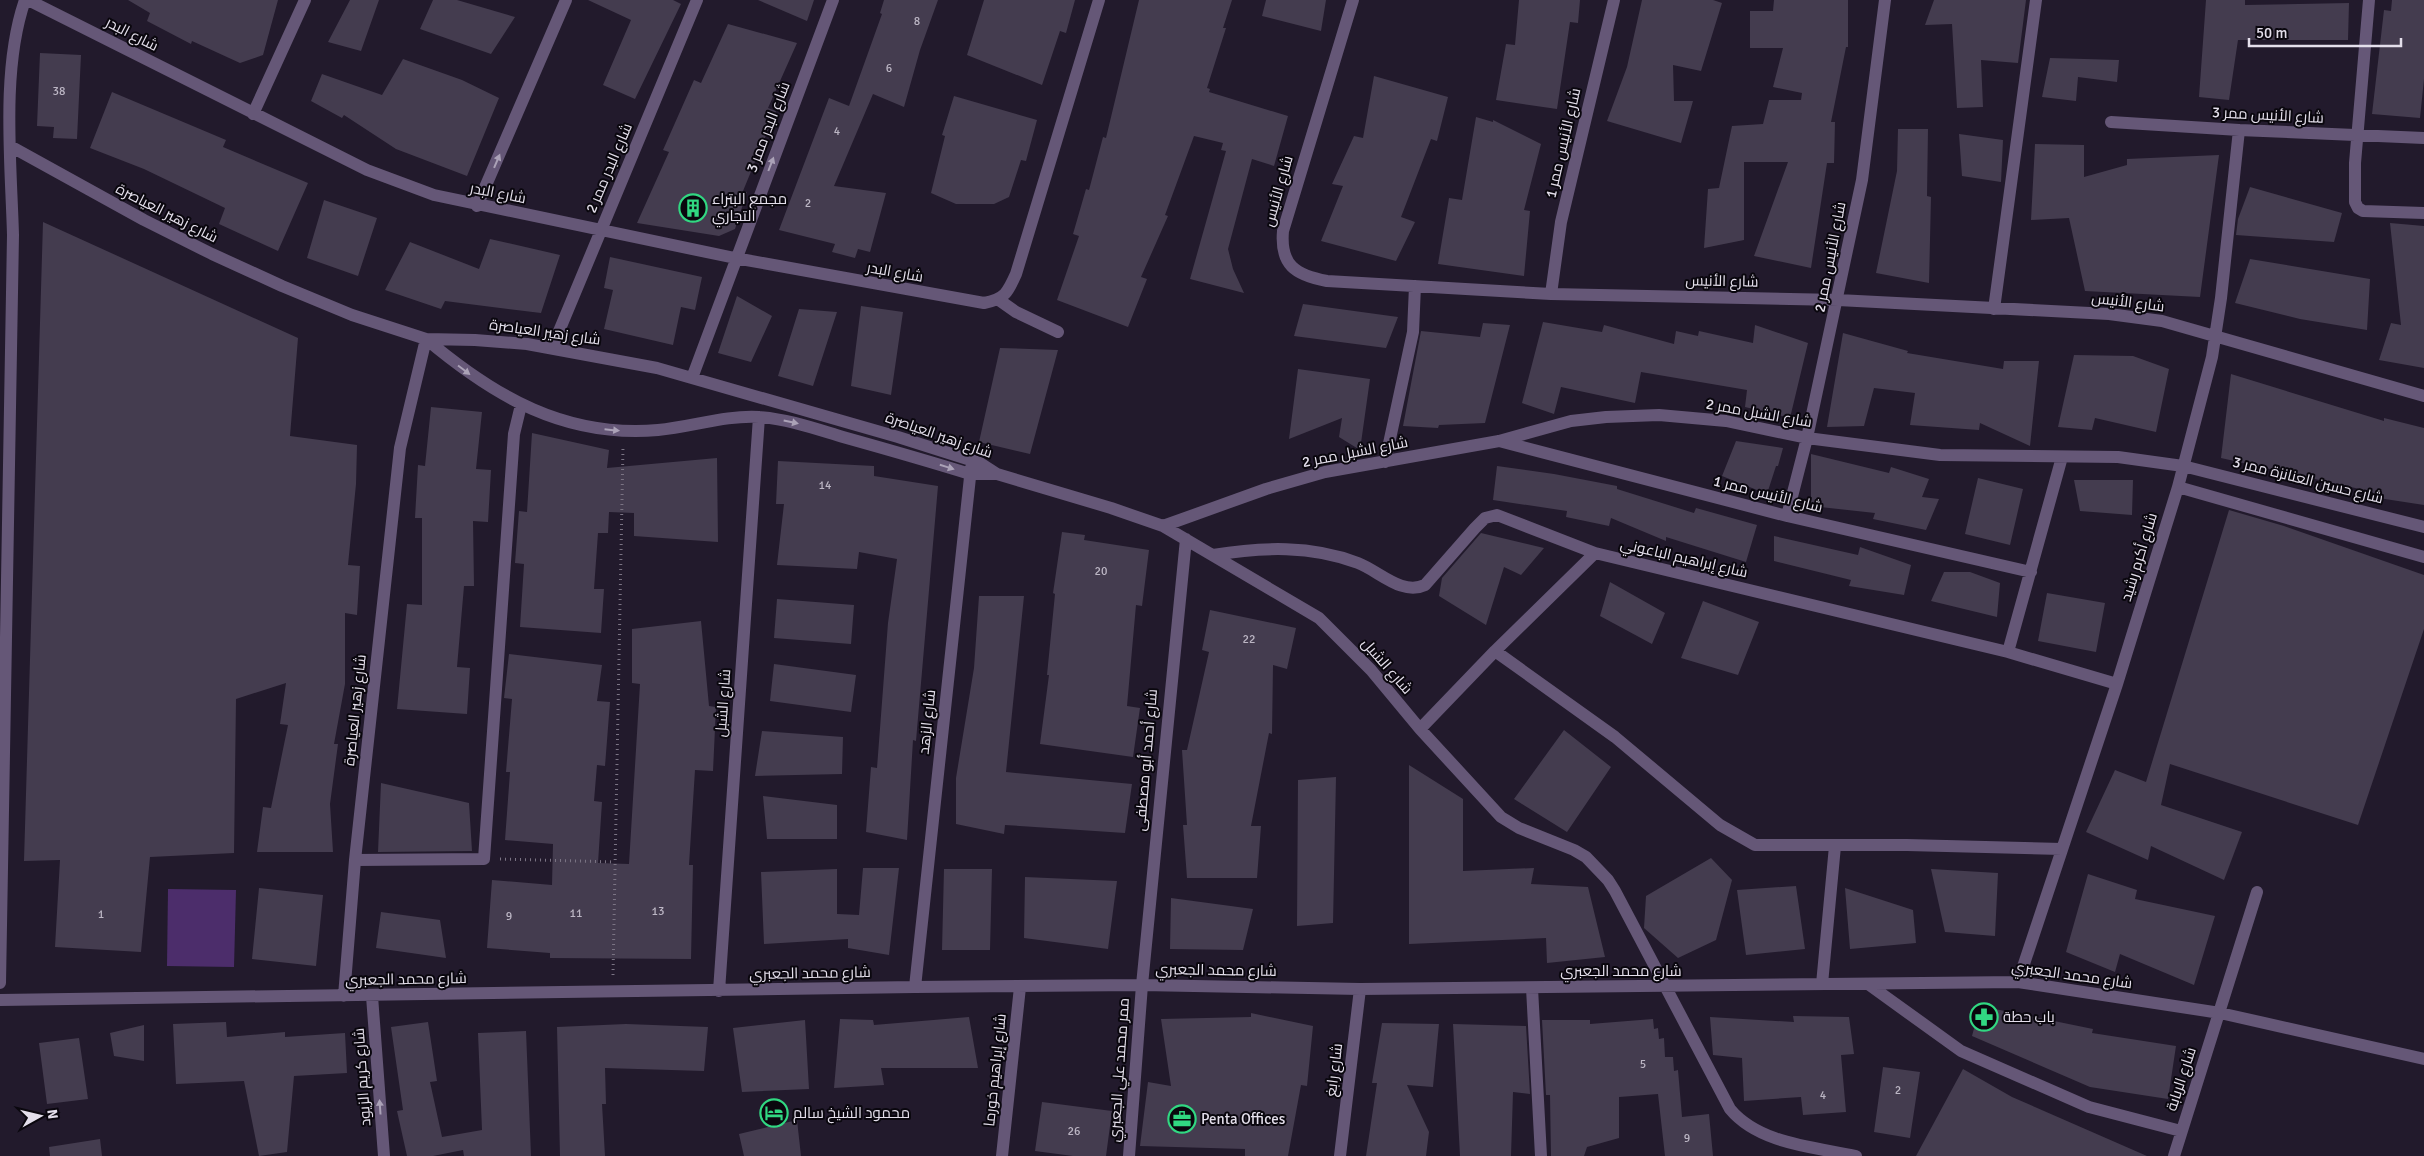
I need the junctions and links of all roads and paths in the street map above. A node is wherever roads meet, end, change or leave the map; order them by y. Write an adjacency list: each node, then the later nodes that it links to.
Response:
1 (27, 0): 12 (street, شارع البدر); 14 (street)
2 (305, 0): 12 (street)
3 (566, 0): 19 (street, one-way to 3)
4 (697, 0): 21 (street, شارع البدر ممر 2)
5 (833, 0): 24 (street, شارع البدر ممر 3, one-way to 5)
6 (1099, 0): 27 (street)
7 (1353, 0): 25 (street, شارع الأنيس)
8 (1614, 0): 26 (street, شارع الأنيس ممر 1)
9 (1885, 0): 28 (street, شارع الأنيس ممر 2)
10 (2036, 0): 29 (street)
11 (2369, 0): 16 (street)
12 (253, 114): 19 (street, شارع البدر)
13 (2111, 122): 15 (street, شارع الأنيس ممر 3)
14 (5, 129): 18 (street)
15 (2239, 130): 16 (street, شارع الأنيس ممر 3); 31 (street, شارع أكرم رشيد)
16 (2357, 135): 17 (street, شارع الأنيس ممر 3); 20 (street)
17 (2424, 138)
18 (10, 146): 23 (street); 32 (street, شارع زهير العياصرة)
19 (477, 206): 21 (street, شارع البدر)
20 (2424, 213)
21 (601, 229): 24 (street, شارع البدر); 33 (street, شارع البدر ممر 2)
22 (0, 230): 23 (street)
23 (13, 235): 57 (street)
24 (735, 258): 27 (street, شارع البدر); 34 (street, شارع البدر ممر 3)
25 (1415, 286): 26 (street, شارع الأنيس); 47 (street)
26 (1551, 294): 28 (street, شارع الأنيس)
27 (999, 300): 30 (street)
28 (1838, 300): 29 (street, شارع الأنيس); 42 (street, شارع الأنيس ممر 2)
29 (1994, 309): 31 (street, شارع الأنيس)
30 (1058, 332)
31 (2216, 336): 35 (street, شارع الأنيس); 48 (street, شارع أكرم رشيد)
32 (426, 340): 33 (street, شارع زهير العياصرة); 36 (street, شارع زهير العياصرة, one-way to 36); 68 (street, شارع زهير العياصرة)
33 (552, 348): 34 (street, شارع زهير العياصرة)
34 (692, 378): 38 (street, شارع زهير العياصرة)
35 (2424, 396)
36 (521, 405): 39 (street, شارع زهير العياصرة, one-way to 39); 67 (street)
37 (759, 417): 39 (street, شارع زهير العياصرة); 40 (street, شارع زهير العياصرة, one-way to 40); 82 (street, شارع الشبل)
38 (834, 418): 40 (street); 41 (street, شارع زهير العياصرة)
39 (623, 431): 69 (path)
40 (830, 433): 44 (street, شارع زهير العياصرة)
41 (898, 437): 44 (street); 46 (street, شارع زهير العياصرة)
42 (1807, 438): 43 (street, شارع الشبل ممر 2); 45 (street, شارع الشبل ممر 2); 52 (street, شارع الأنيس ممر 2)
43 (1499, 441): 47 (street, شارع الشبل ممر 2); 52 (street, شارع الأنيس ممر 1)
44 (894, 451): 49 (street, شارع زهير العياصرة, one-way to 49)
45 (2062, 457): 48 (street, شارع الشبل ممر 2); 60 (street)
46 (973, 460): 49 (street, شارع الزهد); 50 (street, شارع زهير العياصرة)
47 (1386, 462): 53 (street, شارع الشبل ممر 2)
48 (2184, 466): 51 (street, شارع أكرم رشيد); 54 (street, شارع حسين العنانزة ممر 3)
49 (970, 474): 50 (street, شارع زهير العياصرة); 77 (street, شارع الزهد)
50 (997, 474): 53 (street, شارع الشبل)
51 (2178, 487): 59 (street); 63 (street, شارع أكرم رشيد)
52 (1787, 516): 60 (street, شارع الأنيس ممر 1)
53 (1163, 526): 55 (street, شارع الشبل)
54 (2424, 527)
55 (1186, 539): 58 (street, شارع الشبل); 76 (street, شارع أحمد أبو مصطفى)
56 (1595, 553): 58 (street, شارع إبراهيم الباعوني); 61 (street); 62 (street, شارع إبراهيم الباعوني)
57 (5, 554): 70 (street)
58 (1213, 555): 64 (street, شارع الشبل)
59 (2424, 558)
60 (2031, 572): 62 (street)
61 (1494, 651): 64 (street); 65 (street)
62 (2008, 652): 63 (street, شارع إبراهيم الباعوني)
63 (2117, 684): 66 (street, شارع أكرم رشيد)
64 (1420, 729): 79 (street, شارع الشبل)
65 (1835, 846): 66 (street); 74 (street)
66 (2062, 849): 72 (street, شارع أكرم رشيد)
67 (484, 859): 68 (street); 69 (path)
68 (355, 860): 84 (street, شارع زهير العياصرة)
69 (615, 862): 83 (path)
70 (0, 889): 73 (street)
71 (2257, 892): 87 (street, شارع الربابة)
72 (2018, 982): 75 (street, شارع محمد الجعبري); 87 (street, شارع محمد الجعبري)
73 (0, 983)
74 (1822, 984): 75 (street, شارع محمد الجعبري); 79 (street, شارع محمد الجعبري)
75 (1868, 984): 89 (street)
76 (1142, 986): 78 (street, شارع محمد الجعبري); 81 (street, شارع محمد الجعبري); 92 (street, ممر محمد علي الجعبري)
77 (915, 987): 78 (street, شارع محمد الجعبري); 82 (street, شارع محمد الجعبري)
78 (1020, 987): 91 (street, شارع إبراهيم خورما)
79 (1664, 987): 80 (street, شارع محمد الجعبري); 95 (street, شارع الشبل)
80 (1532, 988): 81 (street, شارع محمد الجعبري); 94 (street)
81 (1360, 989): 93 (street, شارع رابغ)
82 (719, 991): 83 (street, شارع محمد الجعبري)
83 (613, 993): 85 (street, شارع محمد الجعبري)
84 (344, 996): 85 (street, شارع محمد الجعبري); 86 (street, شارع محمد الجعبري)
85 (372, 996): 90 (street, شارع كريم الزيود, one-way to 85)
86 (0, 1000)
87 (2220, 1013): 88 (street, شارع محمد الجعبري); 89 (street, شارع الربابة)
88 (2424, 1059)
89 (2181, 1131): 96 (street, شارع الربابة)
90 (384, 1156)
91 (1002, 1156)
92 (1129, 1156)
93 (1340, 1156)
94 (1541, 1156)
95 (1856, 1156)
96 (2174, 1156)

